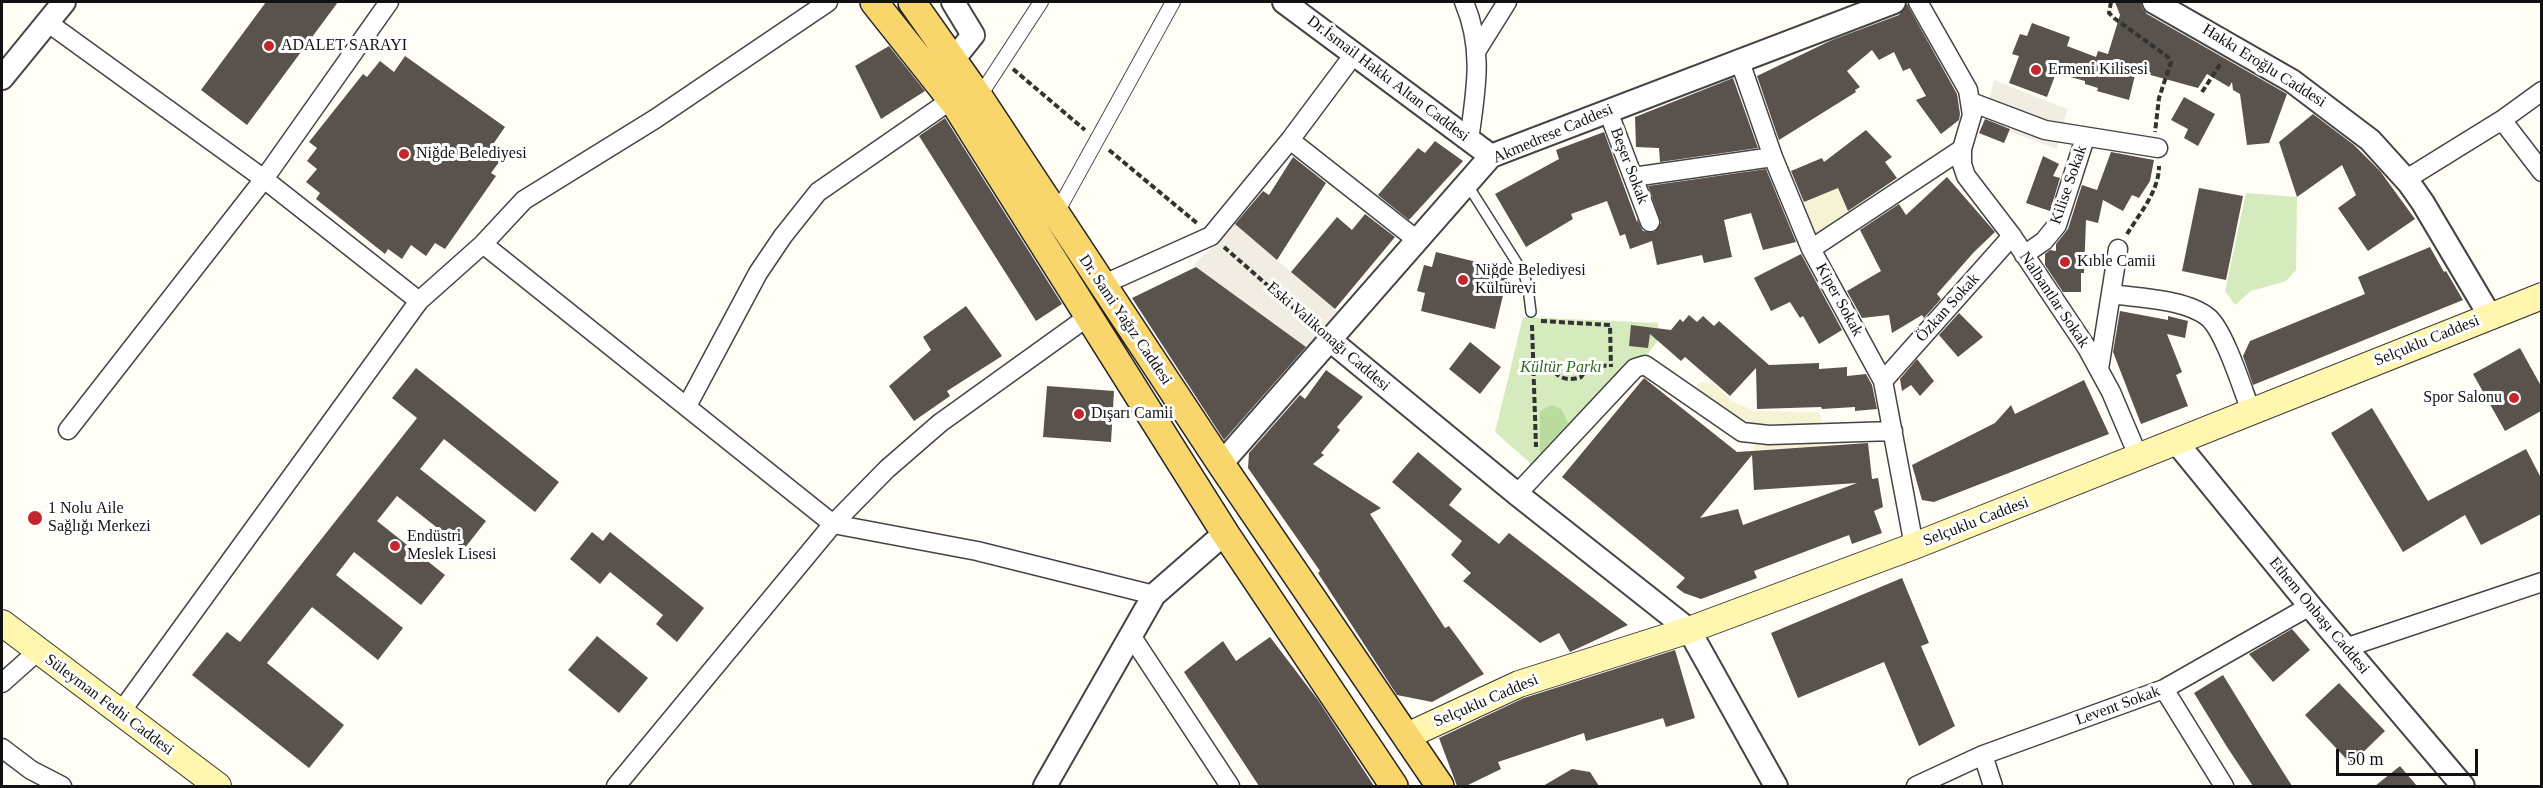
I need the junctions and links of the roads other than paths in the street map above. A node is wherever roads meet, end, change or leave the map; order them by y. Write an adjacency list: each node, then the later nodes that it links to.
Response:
1 (64, 2): 15 (street)
2 (389, 2): 36 (street)
3 (828, 2): 43 (street)
4 (874, 2): 23 (main road, Dr. Sami Yağız Caddesi)
5 (912, 2): 19 (main road, Dr. Sami Yağız Caddesi)
6 (952, 2): 19 (street)
7 (1041, 2): 22 (street)
8 (1173, 2): 39 (street)
9 (1284, 2): 17 (street, Dr.İsmail Hakkı Altan Caddesi)
10 (1464, 2): 16 (street)
11 (1507, 2): 16 (street)
12 (1894, 2): 18 (street, Akmedrese Caddesi)
13 (1918, 2): 24 (street, Nalbantlar Sokak)
14 (2154, 2): 37 (street, Hakkı Eroğlu Caddesi)
15 (47, 22): 20 (street); 36 (street)
16 (1477, 50): 29 (street)
17 (1355, 53): 28 (street); 29 (street, Dr.İsmail Hakkı Altan Caddesi)
18 (1739, 59): 25 (street, Akmedrese Caddesi); 33 (street, Kiper Sokak)
19 (953, 60): 22 (main road, Dr. Sami Yağız Caddesi)
20 (2, 78)
21 (2541, 91): 26 (street)
22 (979, 97): 39 (main road, Dr. Sami Yağız Caddesi)
23 (951, 100): 52 (main road, Dr. Sami Yağız Caddesi); 57 (street)
24 (1971, 102): 27 (street, Kilise Sokak); 31 (street, Nalbantlar Sokak)
25 (1608, 111): 32 (street, Akmedrese Caddesi); 35 (street, Beşer Sokak)
26 (2502, 120): 34 (street); 37 (street)
27 (2085, 138): 30 (street, Kilise Sokak); 46 (street, Kilise Sokak)
28 (1290, 140): 42 (street); 47 (street)
29 (1469, 140): 32 (street, Dr.İsmail Hakkı Altan Caddesi)
30 (2158, 148)
31 (1962, 149): 41 (street, Nalbantlar Sokak); 44 (street)
32 (1491, 156): 38 (street, Akmedrese Caddesi)
33 (1773, 156): 35 (street); 44 (street, Kiper Sokak)
34 (2541, 172)
35 (1633, 177): 40 (street, Beşer Sokak)
36 (264, 179): 50 (street); 59 (street)
37 (2405, 180): 53 (street, Hakkı Eroğlu Caddesi)
38 (1467, 184): 42 (street, Akmedrese Caddesi); 51 (lane)
39 (1056, 214): 47 (main road, Dr. Sami Yağız Caddesi)
40 (1650, 222)
41 (2012, 236): 46 (street, Nalbantlar Sokak); 56 (street, Özkan Sokak)
42 (1417, 240): 54 (street, Akmedrese Caddesi)
43 (483, 244): 50 (street); 57 (street)
44 (1811, 249): 56 (street, Kiper Sokak)
45 (2118, 249): 48 (street)
46 (2024, 255): 55 (street, Nalbantlar Sokak)
47 (1102, 285): 63 (main road, Dr. Sami Yağız Caddesi)
48 (2111, 294): 55 (street); 58 (street)
49 (2541, 296): 53 (main road, Selçuklu Caddesi)
50 (419, 301): 78 (street)
51 (1531, 312)
52 (1089, 316): 65 (street); 66 (main road, Dr. Sami Yağız Caddesi)
53 (2490, 316): 58 (main road, Selçuklu Caddesi)
54 (1330, 340): 63 (street, Akmedrese Caddesi); 64 (street, Eski Valikonağı Caddesi)
55 (2099, 369): 62 (street, Nalbantlar Sokak)
56 (1883, 381): 60 (street, Kiper Sokak)
57 (687, 406): 65 (street)
58 (2252, 411): 61 (main road, Selçuklu Caddesi)
59 (68, 430)
60 (1893, 431): 64 (street); 67 (street, Kiper Sokak)
61 (2177, 443): 62 (main road, Selçuklu Caddesi); 70 (street, Ethem Onbaşı Caddesi)
62 (2139, 458): 67 (main road, Selçuklu Caddesi)
63 (1221, 464): 79 (main road, Dr. Sami Yağız Caddesi)
64 (1517, 494): 72 (street, Eski Valikonağı Caddesi)
65 (833, 524): 69 (street); 84 (street)
66 (1225, 533): 69 (street); 87 (main road, Dr. Sami Yağız Caddesi)
67 (1914, 546): 72 (main road, Selçuklu Caddesi)
68 (2541, 582): 74 (street)
69 (1154, 595): 73 (street)
70 (2310, 606): 74 (street, Ethem Onbaşı Caddesi); 77 (street, Levent Sokak)
71 (2, 623): 75 (main road, Süleyman Fethi Caddesi)
72 (1689, 630): 79 (main road, Selçuklu Caddesi); 89 (street)
73 (1130, 634): 85 (street); 86 (street)
74 (2345, 648): 93 (street, Ethem Onbaşı Caddesi)
75 (38, 651): 76 (street); 78 (main road, Süleyman Fethi Caddesi)
76 (2, 683)
77 (2164, 689): 81 (street, Levent Sokak); 92 (street)
78 (120, 714): 83 (main road, Süleyman Fethi Caddesi)
79 (1407, 736): 88 (main road, Dr. Sami Yağız Caddesi)
80 (2, 748): 82 (street)
81 (1983, 755): 90 (street, Levent Sokak); 91 (street)
82 (62, 786)
83 (218, 786)
84 (616, 786)
85 (1045, 786)
86 (1230, 786)
87 (1394, 786)
88 (1440, 786)
89 (1776, 786)
90 (1916, 786)
91 (1993, 786)
92 (2224, 786)
93 (2463, 786)

